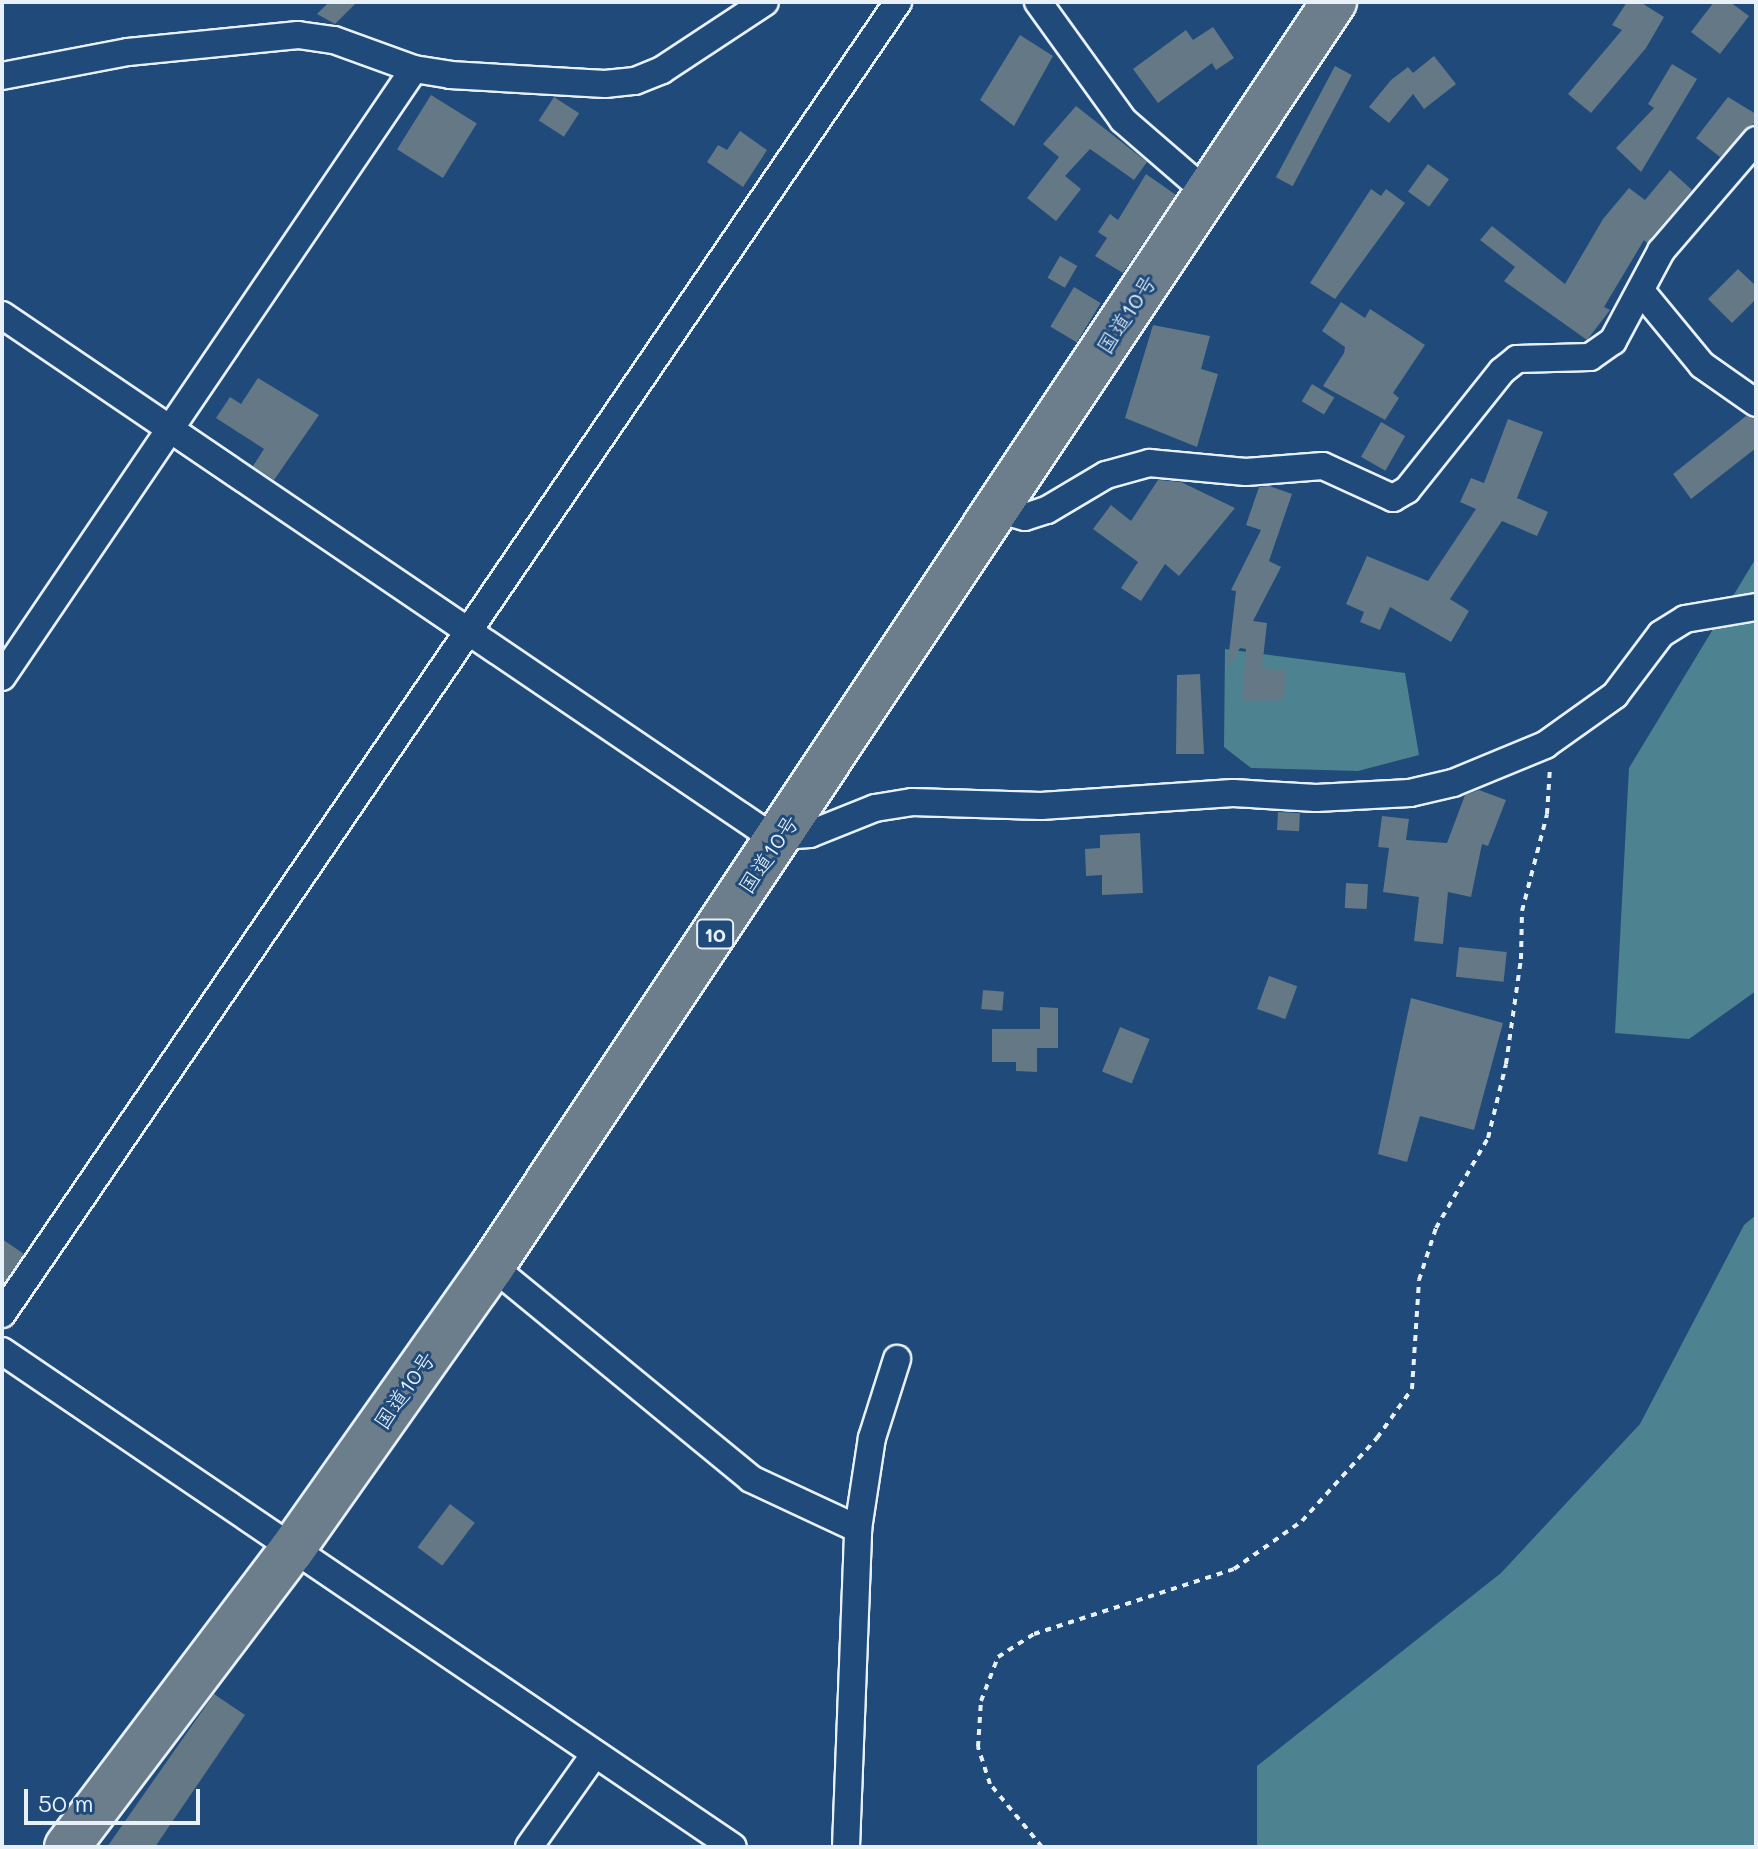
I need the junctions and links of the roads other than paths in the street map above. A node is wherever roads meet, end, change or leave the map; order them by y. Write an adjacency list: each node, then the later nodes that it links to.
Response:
1 (765, 2): 5 (street)
2 (898, 2): 15 (street)
3 (1038, 2): 8 (street)
4 (1334, 2): 8 (highway, 国道10号 / 10)
5 (414, 69): 6 (street); 12 (street)
6 (2, 76)
7 (1756, 140): 9 (street)
8 (1206, 192): 13 (highway, 国道10号 / 10)
9 (1641, 291): 11 (street); 13 (street)
10 (2, 315): 12 (street)
11 (1756, 403)
12 (171, 431): 15 (street); 16 (street)
13 (997, 509): 17 (highway, 国道10号 / 10)
14 (1756, 607): 17 (street)
15 (468, 632): 17 (street); 19 (street)
16 (2, 677)
17 (781, 836): 18 (highway, 国道10号 / 10)
18 (492, 1266): 22 (street); 23 (highway, 国道10号 / 10)
19 (2, 1314)
20 (2, 1351): 23 (street)
21 (897, 1359): 22 (street)
22 (858, 1529): 28 (street)
23 (291, 1551): 24 (street); 25 (highway, 国道10号 / 10)
24 (594, 1755): 26 (street); 27 (street)
25 (67, 1847)
26 (529, 1847)
27 (733, 1847)
28 (846, 1847)

